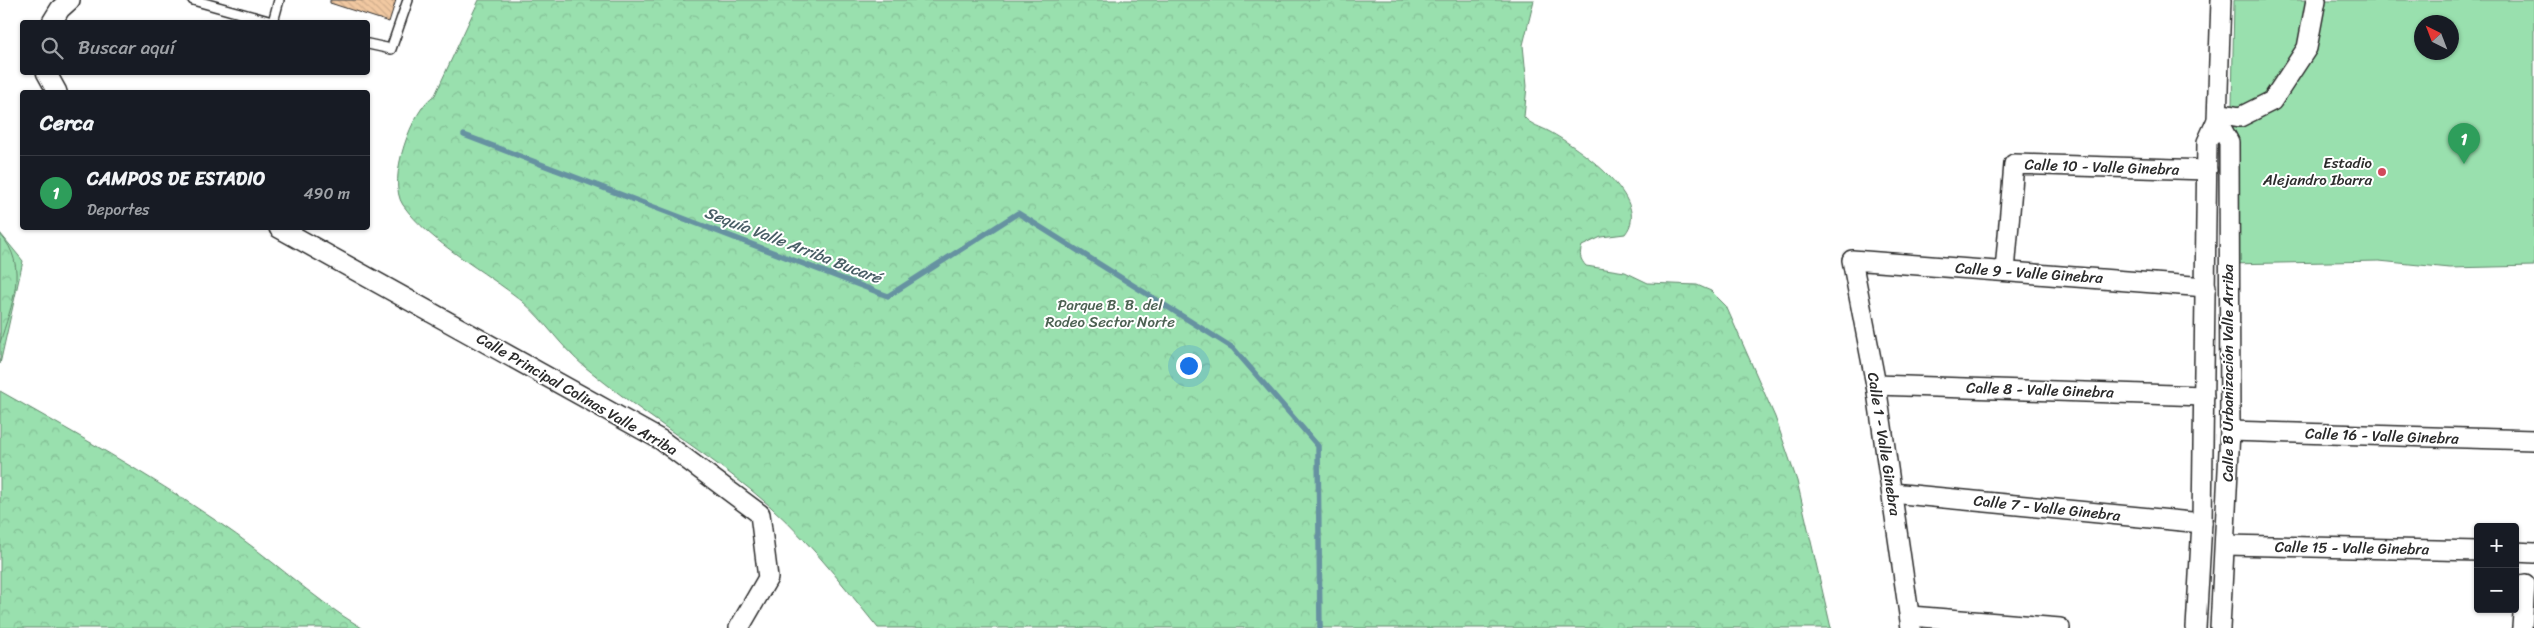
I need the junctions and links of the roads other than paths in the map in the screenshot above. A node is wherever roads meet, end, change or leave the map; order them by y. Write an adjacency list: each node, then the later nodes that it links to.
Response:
1 (70, 0): 7 (street)
2 (193, 0): 8 (lane)
3 (279, 0): 9 (lane)
4 (408, 0): 10 (lane)
5 (2221, 0): 13 (street, Calle B Urbanización Valle Arriba)
6 (2316, 0): 13 (street)
7 (53, 20)
8 (265, 20)
9 (273, 20)
10 (370, 44)
11 (48, 75): 12 (street)
12 (55, 90)
13 (2217, 116): 14 (street, Calle B Urbanización Valle Arriba); 21 (street, Calle B Urbanización Valle Arriba)
14 (2207, 170): 17 (street, Calle 10 - Valle Ginebra); 18 (street, Calle B Urbanización Valle Arriba)
15 (283, 230): 31 (street, Calle Principal Colinas Valle Arriba)
16 (1852, 260): 17 (street, Calle 9 - Valle Ginebra); 19 (street, Calle 1 - Valle Ginebra)
17 (2005, 271): 18 (street, Calle 9 - Valle Ginebra)
18 (2206, 287): 20 (street, Calle B Urbanización Valle Arriba)
19 (1876, 385): 20 (street, Calle 8 - Valle Ginebra); 23 (street, Calle 1 - Valle Ginebra)
20 (2204, 396): 24 (street, Calle B Urbanización Valle Arriba)
21 (2230, 431): 22 (street, Calle 16 - Valle Ginebra); 25 (street, Calle B Urbanización Valle Arriba)
22 (2534, 440)
23 (1892, 492): 24 (street, Calle 7 - Valle Ginebra); 30 (street, Calle 1 - Valle Ginebra)
24 (2202, 523): 33 (street, Calle B Urbanización Valle Arriba)
25 (2226, 545): 26 (street, Calle 15 - Valle Ginebra); 34 (street, Calle B Urbanización Valle Arriba)
26 (2474, 551)
27 (2519, 552): 28 (street)
28 (2534, 553)
29 (2525, 584): 35 (street)
30 (1911, 622): 32 (street)
31 (740, 628)
32 (2060, 628)
33 (2196, 628)
34 (2220, 628)
35 (2522, 628)

